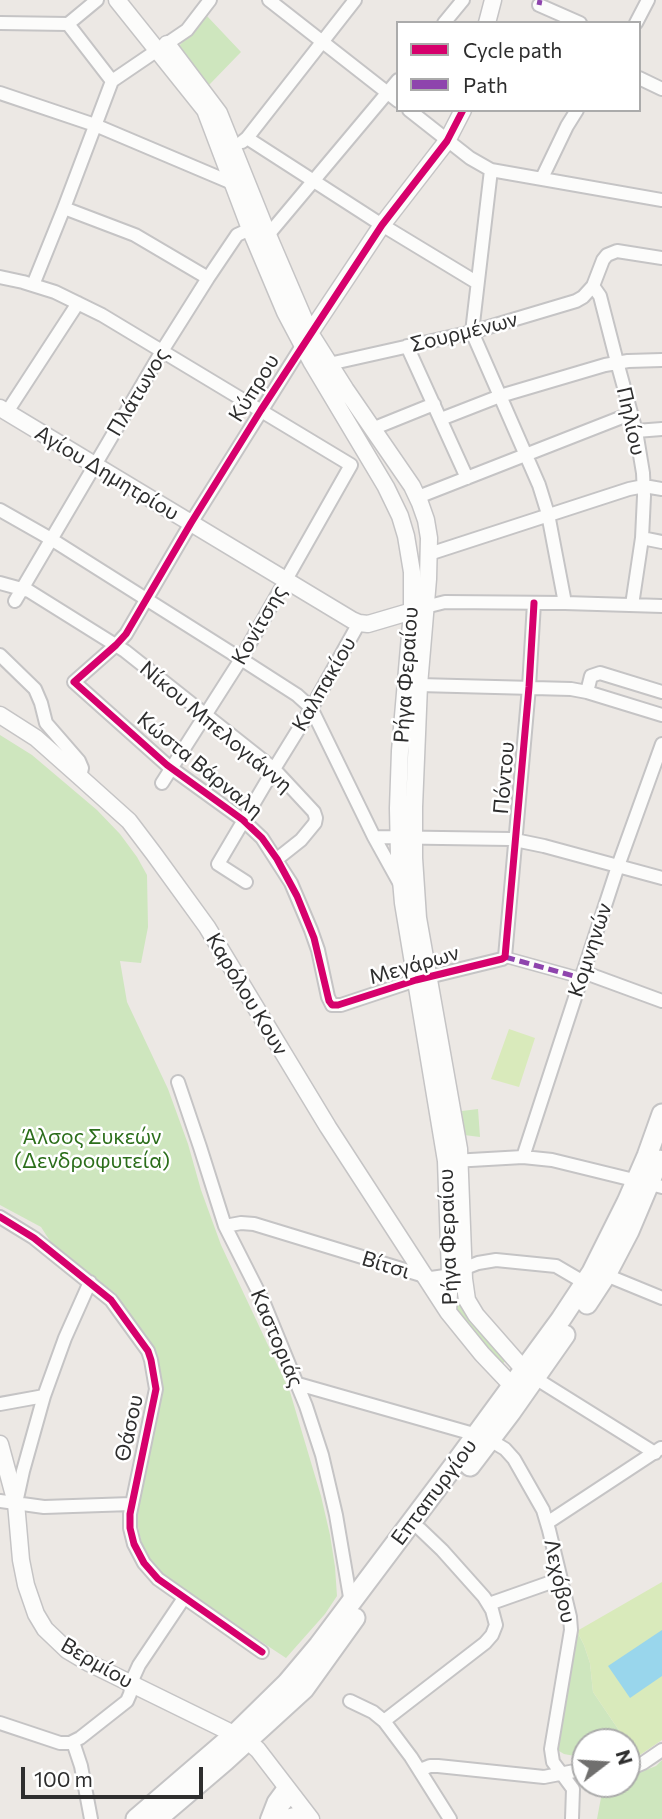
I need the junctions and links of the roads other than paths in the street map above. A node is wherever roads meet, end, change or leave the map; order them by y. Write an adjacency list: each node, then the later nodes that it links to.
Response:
1 (97, 0): 15 (street)
2 (117, 0): 17 (street, Ρήγα Φεραίου)
3 (210, 0): 17 (street)
4 (269, 0): 16 (street)
5 (355, 0): 16 (street)
6 (463, 0): 10 (street)
7 (648, 0): 13 (street)
8 (489, 1): 11 (street)
9 (540, 2): 12 (street)
10 (446, 21)
11 (487, 21)
12 (576, 21)
13 (637, 21)
14 (0, 23): 15 (street)
15 (68, 24): 19 (street)
16 (323, 41): 22 (street); 30 (street)
17 (162, 47): 19 (street); 30 (street, Ρήγα Φεραίου)
18 (641, 79): 21 (street)
19 (112, 81): 28 (street)
20 (396, 81): 22 (street)
21 (662, 89)
22 (387, 92): 24 (street); 33 (street)
23 (0, 93): 28 (street)
24 (396, 99)
25 (411, 112): 29 (street)
26 (462, 112): 29 (street, Κύπρου)
27 (570, 112): 32 (street)
28 (95, 125): 34 (street); 37 (street)
29 (447, 141): 31 (street); 38 (street, Κύπρου)
30 (234, 146): 33 (street); 34 (street, Ρήγα Φεραίου); 40 (street, Ρήγα Φεραίου)
31 (491, 170): 32 (street); 44 (street)
32 (542, 178): 36 (street)
33 (313, 181): 38 (street); 40 (street)
34 (232, 183): 39 (street, Ρήγα Φεραίου)
35 (662, 184): 36 (street)
36 (659, 199)
37 (64, 208): 43 (street); 45 (street)
38 (382, 225): 44 (street); 49 (street, Κύπρου)
39 (250, 229): 43 (street, Πλάτωνος); 49 (street, Ρήγα Φεραίου)
40 (268, 235): 49 (street, Ρήγα Φεραίου)
41 (662, 258): 46 (street)
42 (0, 277): 45 (street)
43 (208, 278): 51 (street, Πλάτωνος)
44 (477, 282): 48 (street)
45 (33, 285): 47 (street)
46 (593, 286): 48 (street, Σουρμένων); 53 (street, Πηλίου)
47 (78, 303): 51 (street); 57 (street)
48 (472, 332): 50 (street, Σουρμένων); 55 (street)
49 (306, 339): 54 (street, Ρήγα Φεραίου); 58 (street, Κύπρου); 86 (street, Ρήγα Φεραίου)
50 (407, 346): 54 (street, Σουρμένων); 56 (street)
51 (162, 351): 58 (street); 65 (street, Πλάτωνος)
52 (662, 360): 53 (street)
53 (617, 362): 55 (street); 59 (street, Πηλίου)
54 (329, 364): 61 (street, Ρήγα Φεραίου)
55 (500, 396): 60 (street); 64 (street)
56 (434, 404): 60 (street); 61 (street)
57 (4, 410): 65 (street, Αγίου Δημητρίου)
58 (261, 410): 72 (street, Κύπρου); 77 (street, Κονίτσης)
59 (630, 414): 63 (street, Πηλίου); 64 (street)
60 (441, 419): 66 (street)
61 (372, 429): 69 (street, Ρήγα Φεραίου)
62 (662, 429): 63 (street)
63 (636, 431): 67 (street, Πηλίου)
64 (527, 455): 66 (street); 71 (street)
65 (95, 466): 72 (street, Αγίου Δημητρίου); 74 (street, Πλάτωνος)
66 (467, 478): 69 (street)
67 (644, 486): 68 (street); 71 (street); 73 (street, Πηλίου)
68 (662, 489)
69 (418, 497): 76 (street, Ρήγα Φεραίου)
70 (0, 510): 74 (street)
71 (548, 514): 76 (street); 83 (street)
72 (191, 523): 77 (street, Αγίου Δημητρίου); 80 (street, Κύπρου)
73 (642, 538): 75 (street); 84 (street, Πηλίου)
74 (51, 539): 79 (street, Πλάτωνος); 80 (street)
75 (662, 542)
76 (429, 554): 86 (street, Ρήγα Φεραίου)
77 (285, 580): 87 (street, Αγίου Δημητρίου); 90 (street, Κονίτσης)
78 (0, 583): 79 (street, Νίκου Μπελογιάννη)
79 (22, 588): 81 (street, Πλάτωνος); 88 (street, Νίκου Μπελογιάννη)
80 (146, 600): 88 (street, Κύπρου); 90 (street)
81 (15, 601)
82 (534, 603): 83 (street, Καλπακίου); 86 (street, Καλπακίου); 93 (street, Πόντου)
83 (565, 603): 84 (street, Καλπακίου)
84 (632, 605): 85 (street, Καλπακίου)
85 (662, 606)
86 (419, 609): 87 (street, Καλπακίου); 92 (street, Ρήγα Φεραίου); 107 (street, Ρήγα Φεραίου)
87 (359, 623): 96 (street, Καλπακίου)
88 (116, 645): 91 (street, Κύπρου); 98 (street, Νίκου Μπελογιάννη)
89 (0, 655): 103 (street)
90 (240, 659): 96 (street); 98 (street, Κονίτσης)
91 (74, 682): 101 (street, Κώστα Βάρναλη)
92 (419, 685): 93 (street); 107 (street, Ρήγα Φεραίου)
93 (529, 687): 94 (street); 108 (street, Πόντου)
94 (587, 692): 95 (street); 99 (street)
95 (662, 692)
96 (312, 709): 102 (street, Καλπακίου); 106 (street)
97 (0, 715): 103 (street, Καρόλου Κουν)
98 (206, 715): 101 (street, Κονίτσης); 102 (street, Νίκου Μπελογιάννη)
99 (662, 715)
100 (662, 744): 110 (street, Κομνηνών)
101 (172, 769): 104 (street, Κονίτσης); 105 (street, Κώστα Βάρναλη)
102 (274, 769): 105 (street, Καλπακίου); 109 (street, Νίκου Μπελογιάννη)
103 (80, 776): 129 (street, Καρόλου Κουν)
104 (162, 783)
105 (243, 820): 109 (street, Κώστα Βάρναλη); 112 (street, Καλπακίου)
106 (374, 837): 107 (street); 113 (street)
107 (406, 837): 108 (street); 113 (street, Ρήγα Φεραίου); 116 (street, Ρήγα Φεραίου)
108 (516, 840): 110 (street); 114 (street, Πόντου)
109 (276, 859): 118 (street, Κώστα Βάρναλη)
110 (618, 866): 111 (street); 115 (street, Κομνηνών)
111 (662, 878)
112 (246, 882)
113 (401, 886): 116 (street, Ρήγα Φεραίου)
114 (505, 957): 115 (street); 116 (street, Μεγάρων)
115 (582, 975): 117 (street); 122 (street, Κομνηνών)
116 (422, 979): 118 (street, Μεγάρων); 123 (street, Ρήγα Φεραίου)
117 (662, 1001)
118 (332, 1005)
119 (178, 1082): 126 (street, Καστοριάς)
120 (662, 1114): 124 (main road, Επταπυργίου)
121 (662, 1152): 124 (main road, Επταπυργίου)
122 (523, 1157): 123 (street); 124 (street)
123 (453, 1161): 127 (street, Ρήγα Φεραίου)
124 (649, 1183): 128 (main road, Επταπυργίου); 131 (main road, Επταπυργίου)
125 (0, 1217): 130 (street, Θάσου)
126 (225, 1226): 129 (street, Βίτσι); 135 (street, Καστοριάς)
127 (456, 1271): 129 (street, Βίτσι); 131 (street, Βίτσι); 133 (street, Ρήγα Φεραίου); 134 (street, Ρήγα Φεραίου)
128 (606, 1275): 132 (street); 134 (main road, Επταπυργίου)
129 (425, 1277): 133 (street, Καρόλου Κουν)
130 (90, 1282): 137 (street); 144 (street, Θάσου)
131 (585, 1283): 134 (main road, Επταπυργίου)
132 (662, 1298)
133 (448, 1312): 136 (street, Ρήγα Φεραίου)
134 (529, 1373): 136 (main road, Επταπυργίου); 141 (street)
135 (298, 1384): 139 (street); 149 (street, Καστοριάς)
136 (517, 1391): 139 (main road, Επταπυργίου)
137 (44, 1396): 138 (street); 142 (street)
138 (0, 1404)
139 (484, 1437): 145 (street, Λεχόβου); 146 (main road, Επταπυργίου); 149 (main road, Επταπυργίου)
140 (0, 1444): 142 (street, Βερμίου)
141 (659, 1450): 145 (street)
142 (11, 1478): 143 (street, Βερμίου)
143 (8, 1502): 144 (street); 152 (street, Βερμίου)
144 (131, 1504): 148 (street, Θάσου)
145 (547, 1523): 147 (street, Λεχόβου)
146 (420, 1529): 150 (street); 156 (main road, Επταπυργίου)
147 (560, 1579): 150 (street); 162 (street, Λεχόβου)
148 (184, 1598): 151 (street, Θάσου); 152 (street)
149 (351, 1603): 156 (main road, Επταπυργίου)
150 (489, 1604): 154 (street)
151 (262, 1652)
152 (132, 1684): 156 (street, Βερμίου); 157 (street)
153 (350, 1701): 154 (street)
154 (384, 1721): 160 (street)
155 (0, 1723): 157 (street)
156 (242, 1737): 163 (street); 167 (main road, Επταπυργίου); 168 (main road, Επταπυργίου)
157 (73, 1742): 166 (street)
158 (662, 1750): 159 (street)
159 (641, 1764)
160 (420, 1770): 162 (street); 169 (street)
161 (571, 1771): 162 (street)
162 (561, 1773): 170 (street, Λεχόβου)
163 (289, 1791): 164 (street); 165 (street)
164 (273, 1818): 165 (street)
165 (310, 1818)
166 (91, 1819)
167 (136, 1819)
168 (157, 1819)
169 (450, 1819)
170 (572, 1819)

